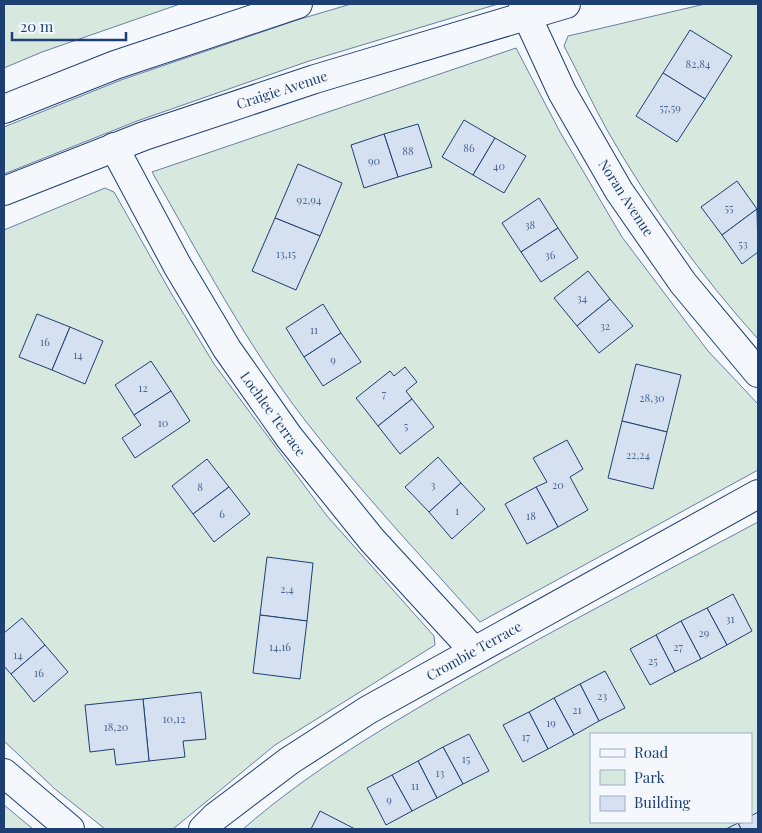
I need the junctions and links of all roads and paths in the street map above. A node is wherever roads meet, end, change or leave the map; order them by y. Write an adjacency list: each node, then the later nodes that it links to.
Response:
1 (298, 4): 4 (street)
2 (566, 4): 3 (street, Craigie Avenue)
3 (525, 9): 5 (street, Craigie Avenue); 7 (street, Noran Avenue)
4 (4, 109)
5 (114, 147): 6 (street, Craigie Avenue); 9 (street, Lochlee Terrace)
6 (4, 191)
7 (758, 373)
8 (758, 494): 9 (street, Crombie Terrace)
9 (474, 650): 12 (street, Crombie Terrace)
10 (4, 773): 11 (street)
11 (70, 829)
12 (202, 829)

